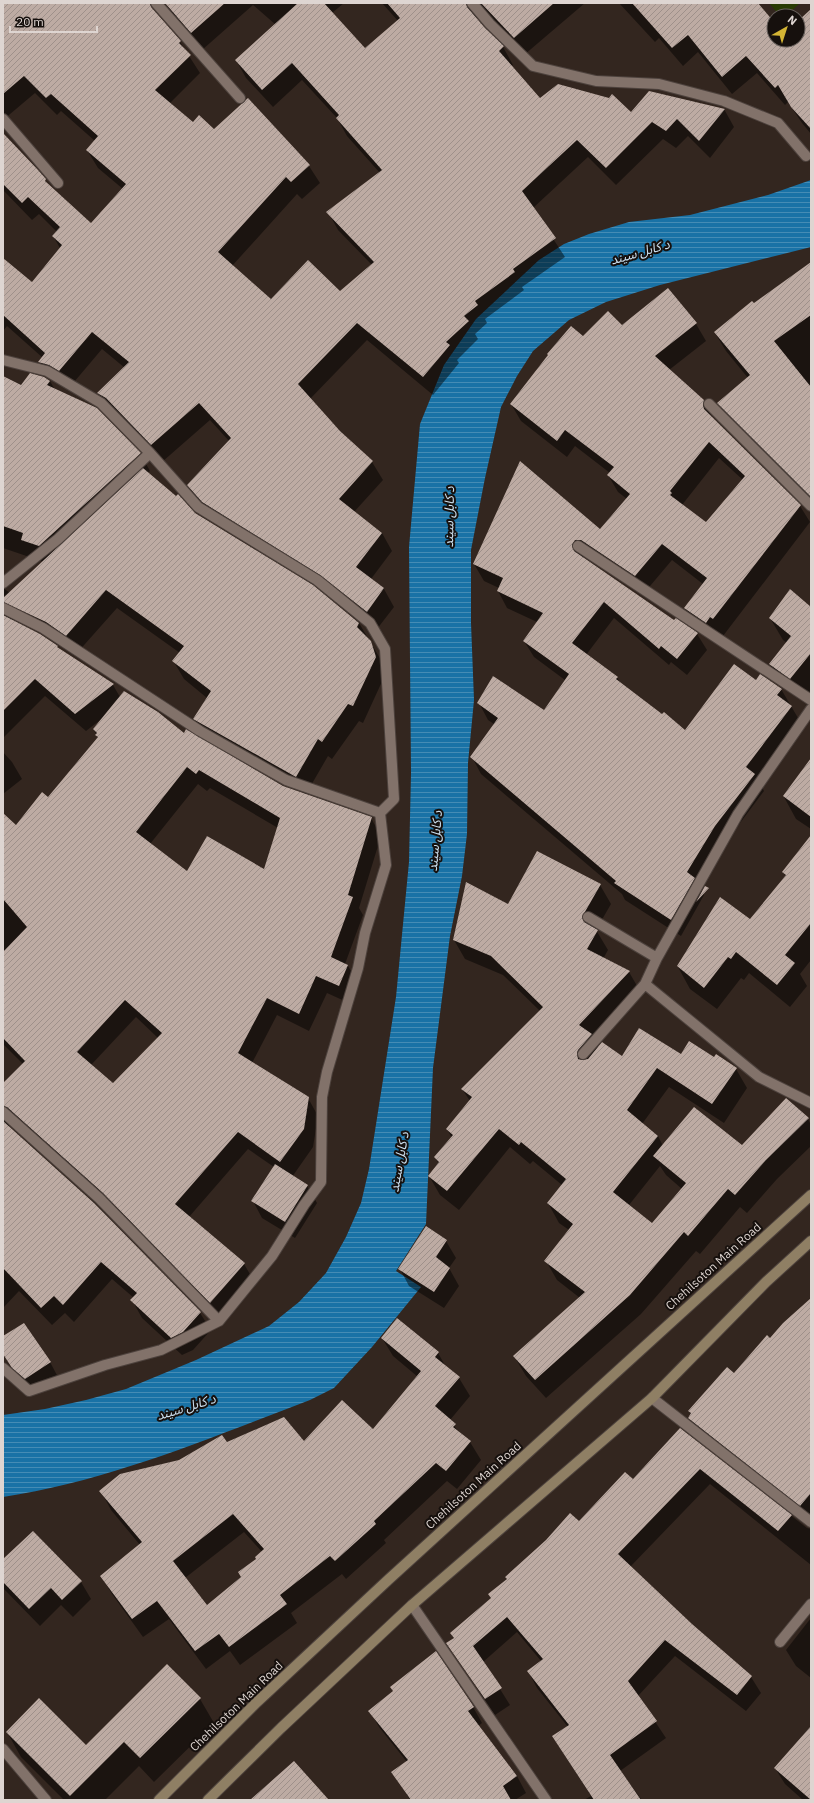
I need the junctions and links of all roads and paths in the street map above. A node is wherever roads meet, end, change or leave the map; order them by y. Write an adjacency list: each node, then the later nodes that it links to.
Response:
1 (156, 3): 3 (street)
2 (472, 3): 5 (street)
3 (240, 98)
4 (3, 119): 6 (street)
5 (806, 156)
6 (58, 183)
7 (3, 360): 9 (street)
8 (709, 404): 10 (street)
9 (150, 453): 12 (street); 16 (street)
10 (811, 506)
11 (578, 546): 14 (street)
12 (3, 583)
13 (3, 608): 16 (street)
14 (811, 700)
15 (811, 709): 18 (street)
16 (380, 813): 25 (street)
17 (588, 918): 18 (street)
18 (657, 958): 19 (street)
19 (645, 984): 20 (street); 21 (street)
20 (583, 1054)
21 (811, 1103)
22 (3, 1112): 25 (street)
23 (811, 1195): 34 (main road, Chehilsoton Main Road)
24 (811, 1241): 27 (main road)
25 (219, 1321): 26 (street)
26 (3, 1368)
27 (652, 1398): 28 (street); 30 (main road)
28 (811, 1522)
29 (811, 1604): 31 (street)
30 (412, 1605): 35 (main road); 36 (street)
31 (780, 1642)
32 (3, 1749): 33 (street)
33 (46, 1800)
34 (158, 1800)
35 (208, 1800)
36 (546, 1800)

